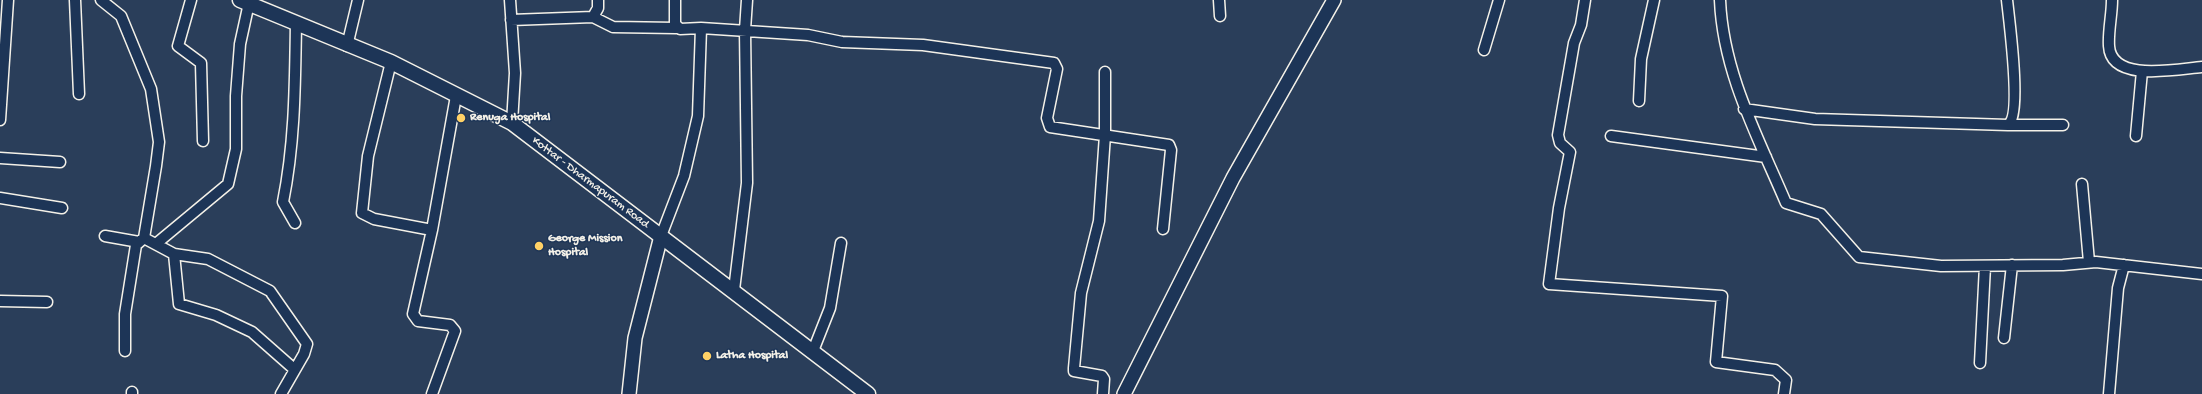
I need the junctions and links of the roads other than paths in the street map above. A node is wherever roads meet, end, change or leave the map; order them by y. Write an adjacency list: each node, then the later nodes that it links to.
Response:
1 (8, 0): 36 (street)
2 (75, 0): 32 (street)
3 (102, 0): 55 (street)
4 (191, 0): 43 (street)
5 (358, 0): 26 (street)
6 (510, 0): 21 (street)
7 (598, 0): 20 (street)
8 (675, 0): 23 (street)
9 (747, 0): 25 (street)
10 (1219, 0): 19 (street)
11 (1334, 0): 77 (street)
12 (1499, 0): 27 (street)
13 (1585, 0): 78 (street)
14 (1654, 0): 34 (street)
15 (1720, 0): 35 (street)
16 (2007, 0): 38 (street)
17 (2112, 0): 30 (street)
18 (244, 2): 22 (main road, Kottar - Dharmapuram Road); 56 (street)
19 (1220, 16)
20 (593, 17): 21 (street); 23 (street)
21 (511, 20): 37 (street)
22 (296, 23): 26 (main road, Kottar - Dharmapuram Road); 50 (street)
23 (676, 28): 24 (street)
24 (701, 28): 25 (street); 54 (street)
25 (745, 30): 40 (street); 64 (street)
26 (347, 46): 28 (main road, Kottar - Dharmapuram Road)
27 (1484, 50)
28 (391, 62): 33 (main road, Kottar - Dharmapuram Road); 52 (street)
29 (2202, 67): 30 (street)
30 (2142, 71): 42 (street)
31 (1105, 72): 40 (street)
32 (79, 94)
33 (456, 96): 37 (main road, Kottar - Dharmapuram Road); 52 (street)
34 (1639, 101)
35 (1744, 109): 38 (street); 45 (street)
36 (0, 120)
37 (512, 123): 54 (main road, Kottar - Dharmapuram Road)
38 (2008, 125): 39 (street)
39 (2063, 125)
40 (1105, 135): 51 (street); 76 (street)
41 (1611, 136): 45 (street)
42 (2136, 136)
43 (203, 141)
44 (0, 158): 46 (street)
45 (1766, 158): 61 (street)
46 (60, 162)
47 (2082, 184): 59 (street)
48 (0, 198): 49 (street)
49 (62, 208)
50 (295, 223)
51 (1163, 229)
52 (432, 230): 73 (street)
53 (105, 236): 55 (street)
54 (661, 236): 64 (main road, Kottar - Dharmapuram Road); 74 (street)
55 (142, 240): 56 (street); 68 (street)
56 (157, 243): 58 (street)
57 (841, 243): 69 (street)
58 (174, 254): 71 (street); 71 (street)
59 (2089, 262): 60 (street); 62 (street)
60 (2124, 265): 63 (street); 79 (street)
61 (1985, 266): 62 (street); 70 (street)
62 (2012, 266): 67 (street)
63 (2202, 274)
64 (734, 290): 69 (main road, Kottar - Dharmapuram Road)
65 (0, 301): 66 (street)
66 (47, 302)
67 (2004, 338)
68 (125, 351)
69 (813, 351): 75 (main road, Kottar - Dharmapuram Road)
70 (1980, 363)
71 (294, 369): 72 (street)
72 (281, 394)
73 (432, 394)
74 (629, 394)
75 (868, 394)
76 (1103, 394)
77 (1124, 394)
78 (1784, 394)
79 (2109, 394)

